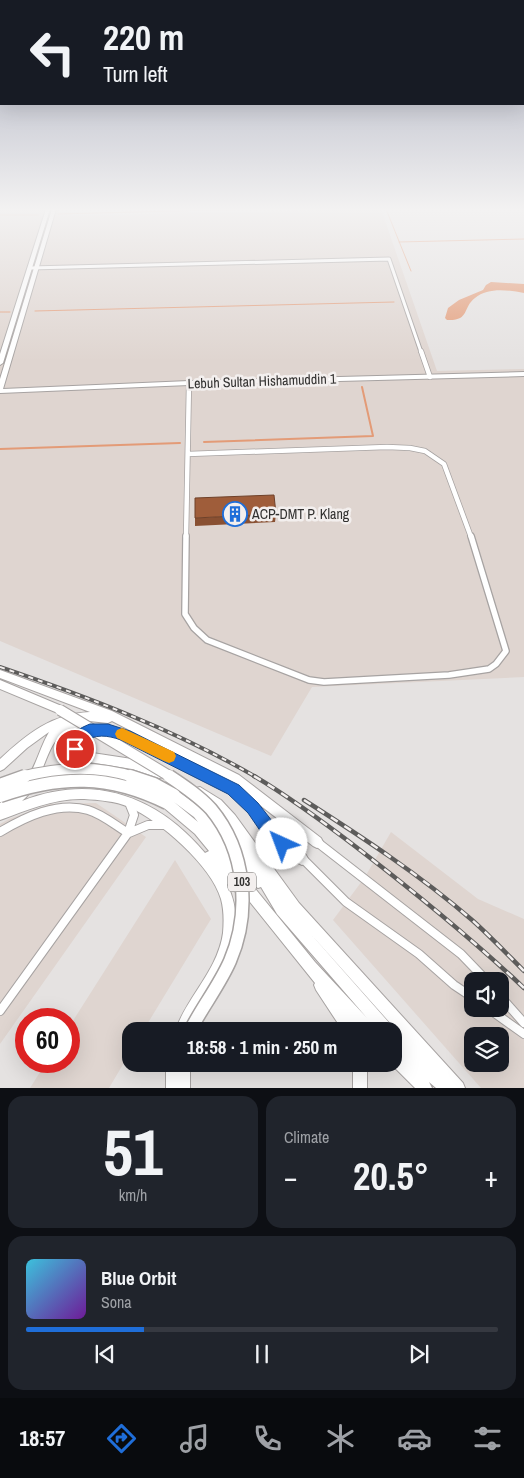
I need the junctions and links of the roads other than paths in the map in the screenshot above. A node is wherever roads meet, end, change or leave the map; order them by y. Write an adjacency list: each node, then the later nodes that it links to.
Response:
1 (33, 260): 5 (street)
2 (39, 260): 6 (street)
3 (359, 260): 6 (street)
4 (389, 260): 9 (street)
5 (30, 268): 6 (street); 7 (street)
6 (37, 268): 11 (street)
7 (0, 363)
8 (524, 374): 9 (street, Lebuh Sultan Hishamuddin 1)
9 (430, 377): 10 (street, Lebuh Sultan Hishamuddin 1)
10 (189, 383): 11 (street, Lebuh Sultan Hishamuddin 1); 12 (street)
11 (0, 390)
12 (188, 454): 12 (street)
13 (0, 674): 16 (main road)
14 (0, 684): 15 (main road)
15 (60, 710): 18 (main road, bridge)
16 (127, 730): 17 (main road); 23 (main road); 28 (main road); 29 (main road); 31 (main road)
17 (0, 766)
18 (169, 776): 39 (main road, bridge); 55 (main road, bridge)
19 (0, 785): 22 (main road, 103, bridge)
20 (0, 796): 22 (main road, 103, bridge)
21 (120, 798): 24 (main road); 26 (street); 27 (main road)
22 (171, 799): 30 (main road, 103); 31 (main road, 103)
23 (0, 810)
24 (0, 815)
25 (0, 832): 26 (street)
26 (128, 833): 27 (street); 36 (street)
27 (180, 833): 30 (main road); 38 (main road)
28 (316, 842): 33 (street)
29 (302, 859): 34 (street)
30 (264, 912): 32 (main road, 103)
31 (285, 914): 42 (main road, 103)
32 (310, 967): 40 (main road); 41 (main road, 103)
33 (478, 972)
34 (464, 992)
35 (509, 1006): 43 (street)
36 (0, 1011)
37 (500, 1017): 44 (street)
38 (187, 1022)
39 (195, 1022)
40 (345, 1022)
41 (361, 1022)
42 (378, 1022)
43 (524, 1023)
44 (524, 1034)
45 (402, 1046): 54 (main road)
46 (402, 1066): 53 (main road)
47 (173, 1072): 50 (main road)
48 (183, 1072): 51 (main road)
49 (360, 1072): 52 (main road)
50 (174, 1088)
51 (183, 1088)
52 (360, 1088)
53 (425, 1088)
54 (446, 1088)
55 (458, 1088)

